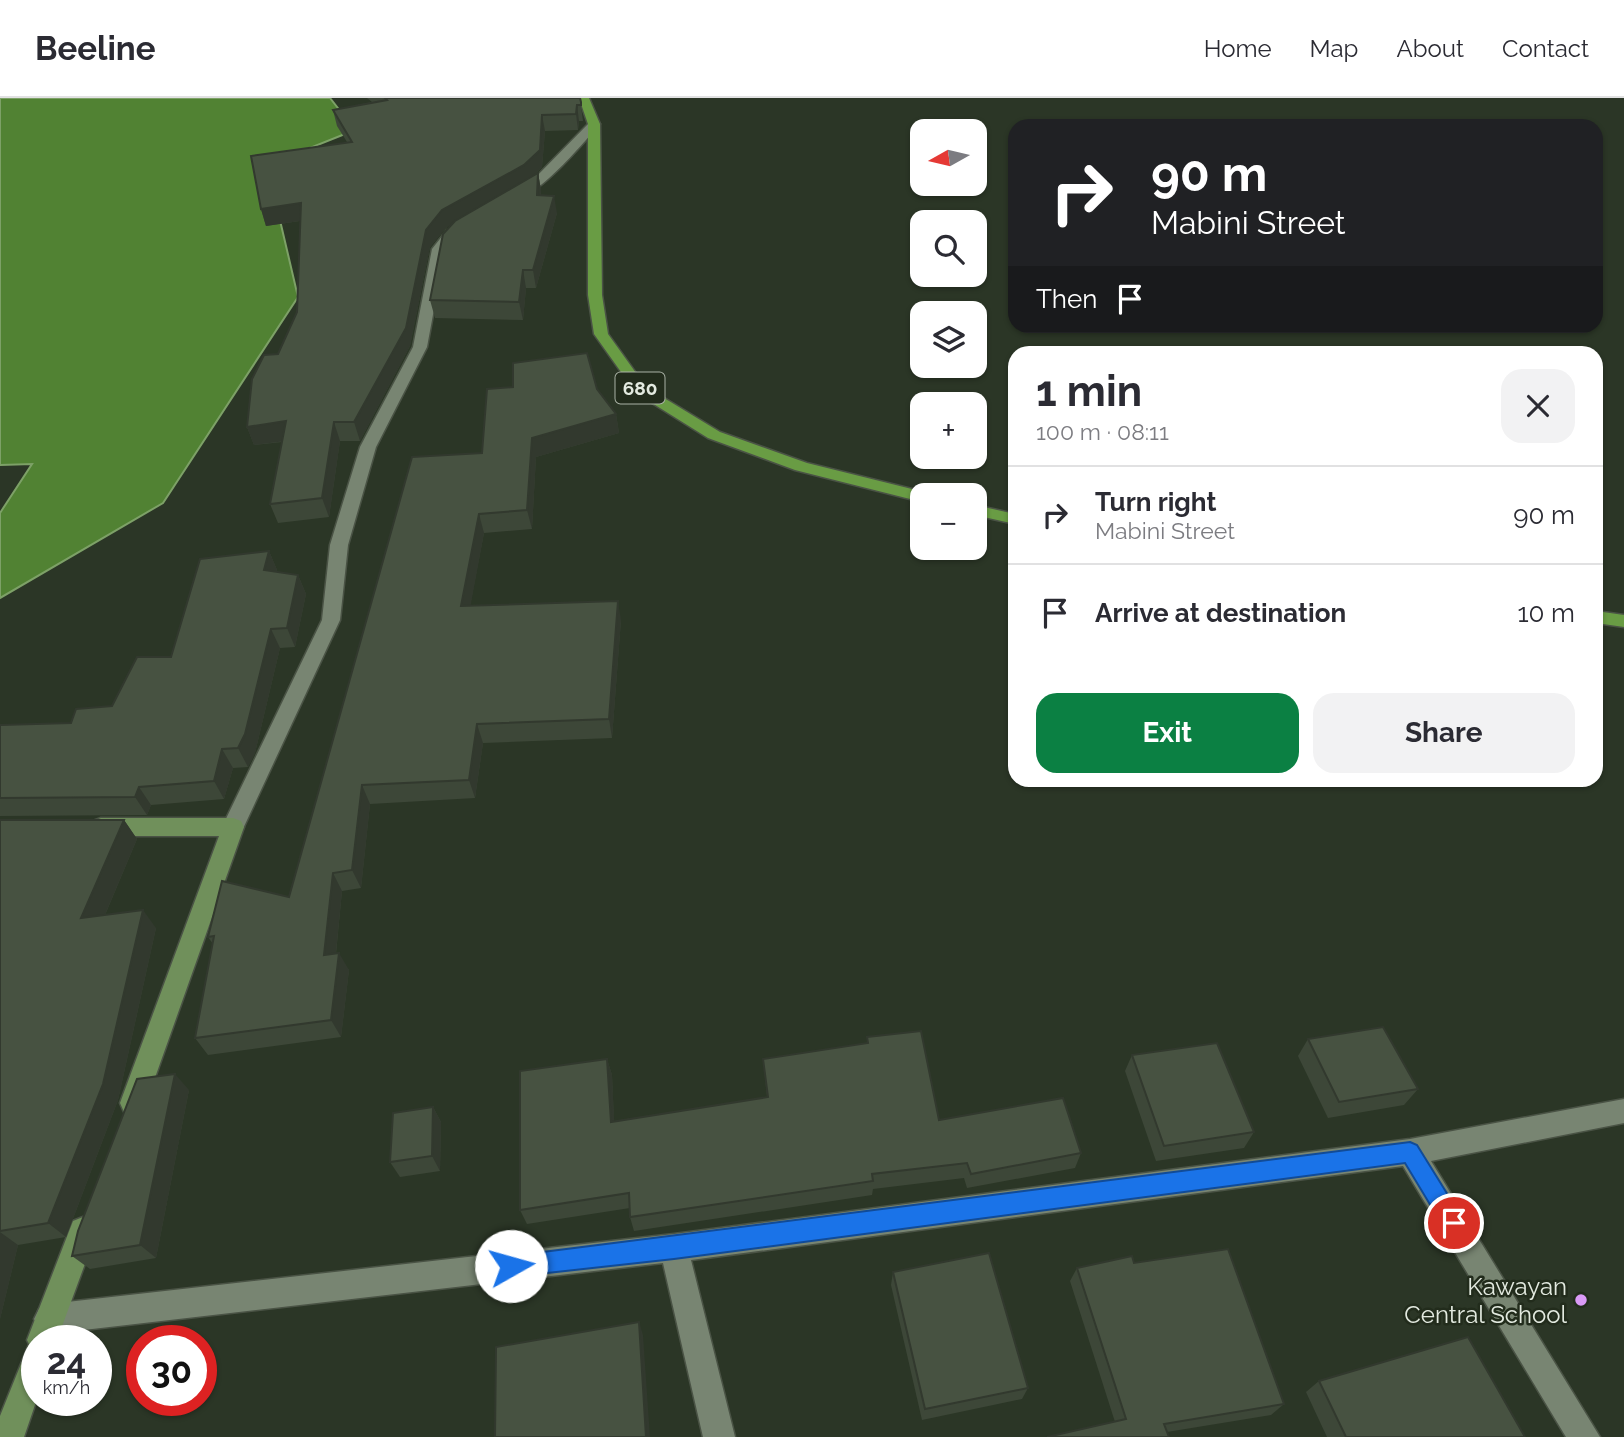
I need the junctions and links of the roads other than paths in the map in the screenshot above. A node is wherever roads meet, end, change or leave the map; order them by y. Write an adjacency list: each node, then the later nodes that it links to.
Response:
1 (584, 98): 2 (main road, 680)
2 (594, 124): 3 (street); 5 (main road, 680)
3 (498, 206)
4 (475, 220): 11 (street)
5 (910, 494)
6 (987, 513): 7 (main road)
7 (1008, 517)
8 (1603, 618): 9 (main road)
9 (1624, 621)
10 (82, 827): 11 (street)
11 (233, 827): 13 (street)
12 (1624, 1111): 14 (street)
13 (125, 1124)
14 (1410, 1152): 16 (street); 22 (street)
15 (94, 1202): 17 (street)
16 (674, 1248): 18 (street); 21 (street)
17 (48, 1325)
18 (84, 1325)
19 (21, 1400): 20 (street)
20 (8, 1437)
21 (719, 1437)
22 (1584, 1437)

